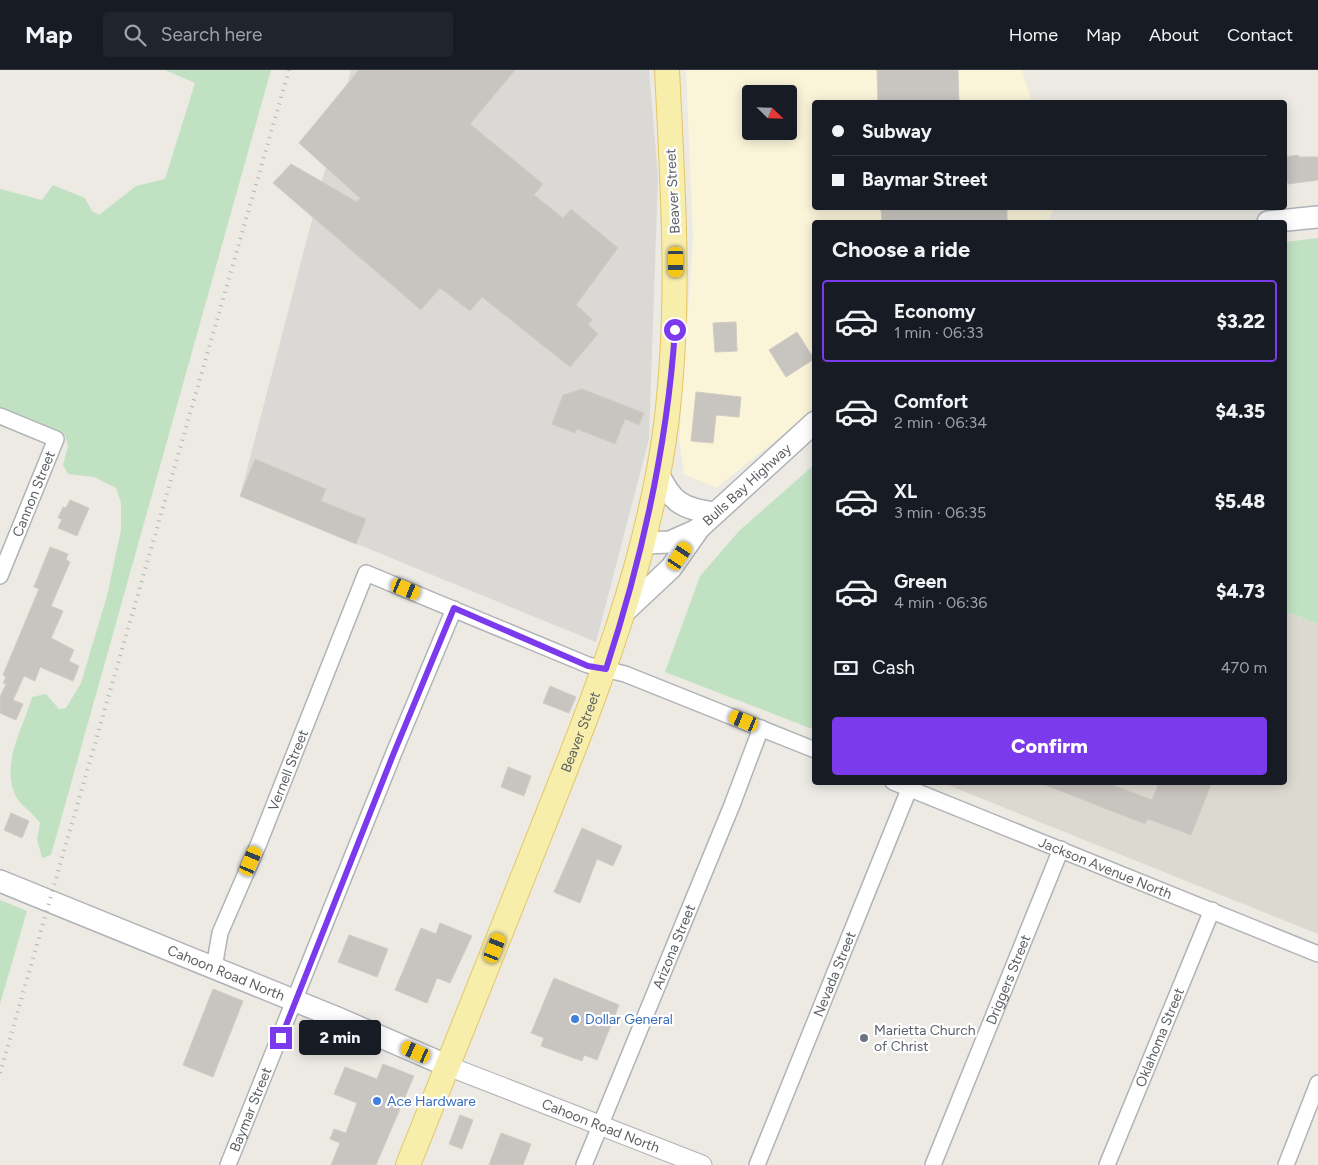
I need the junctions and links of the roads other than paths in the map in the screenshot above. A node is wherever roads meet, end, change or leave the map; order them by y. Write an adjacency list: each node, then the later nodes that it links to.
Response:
1 (667, 70): 6 (main road, Beaver Street)
2 (1318, 217): 3 (main road)
3 (1287, 220)
4 (0, 416): 10 (street, Cannon Street)
5 (812, 425): 7 (main road, Bulls Bay Highway)
6 (658, 474): 7 (main road); 9 (main road, Beaver Street)
7 (714, 513): 8 (main road, Bulls Bay Highway)
8 (697, 530): 9 (main road, Bulls Bay Highway); 12 (main road)
9 (643, 543): 12 (main road, Beaver Street)
10 (0, 576)
11 (454, 608): 13 (street); 21 (street, Vernell Street); 22 (street, Baymar Street)
12 (624, 612): 13 (main road, Beaver Street)
13 (606, 669): 14 (street); 23 (main road, Beaver Street)
14 (760, 728): 15 (street); 25 (street, Arizona Street)
15 (812, 749)
16 (911, 786): 17 (street, Jackson Avenue North); 30 (street, Nevada Street)
17 (1061, 849): 19 (street, Jackson Avenue North); 31 (street, Driggers Street)
18 (0, 881): 21 (main road, Cahoon Road North)
19 (1212, 910): 20 (street, Jackson Avenue North); 32 (street, Oklahoma Street)
20 (1318, 954)
21 (214, 968): 22 (main road, Cahoon Road North)
22 (296, 1002): 23 (main road, Cahoon Road North); 26 (street, Baymar Street)
23 (448, 1066): 25 (street, Cahoon Road North); 27 (main road, Beaver Street)
24 (1318, 1083): 33 (street)
25 (601, 1125): 28 (street, Arizona Street); 29 (street, Cahoon Road North)
26 (228, 1165)
27 (408, 1165)
28 (584, 1165)
29 (702, 1165)
30 (757, 1165)
31 (933, 1165)
32 (1107, 1165)
33 (1286, 1165)

